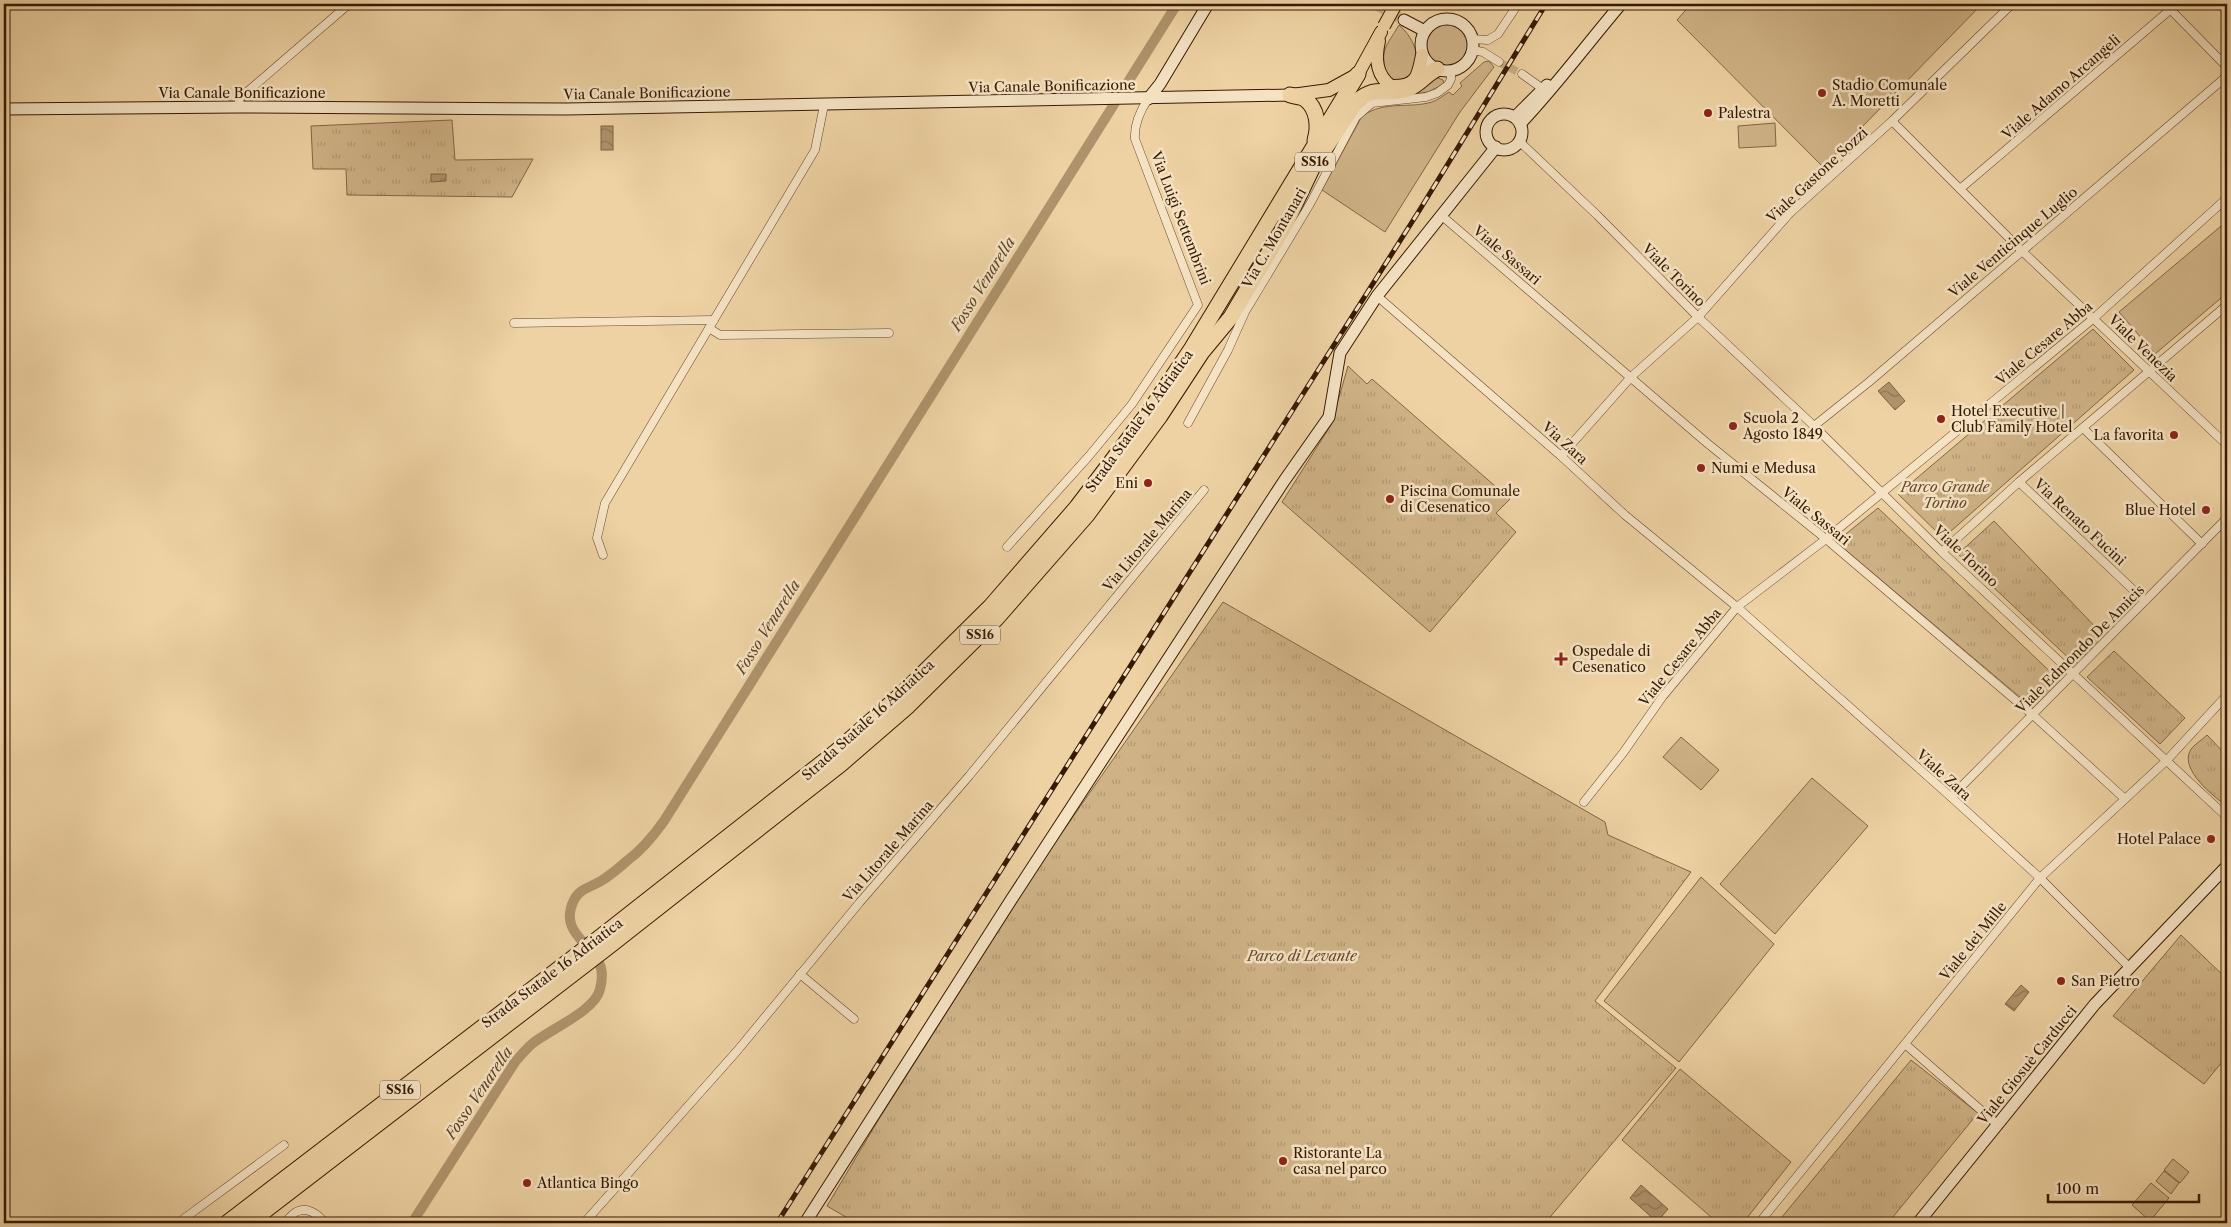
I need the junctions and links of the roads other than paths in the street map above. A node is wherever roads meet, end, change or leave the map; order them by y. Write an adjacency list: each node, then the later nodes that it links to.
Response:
1 (349, 4): 24 (street)
2 (1208, 4): 22 (street, Via Luigi Settembrini)
3 (1396, 4): 9 (main road, Strada Statale 16 Adriatica / SS16, bridge)
4 (1518, 4): 11 (street)
5 (1621, 4): 12 (street)
6 (2012, 4): 27 (street, Viale Gastone Sozzi)
7 (2171, 5): 15 (street); 31 (street, Viale Adamo Arcangeli)
8 (1404, 20): 10 (street)
9 (1383, 29): 13 (main road); 17 (main road, Strada Statale 16 Adriatica / SS16)
10 (1425, 31): 11 (street); 13 (street)
11 (1472, 45): 14 (street); 16 (street)
12 (1582, 51): 20 (street); 26 (street)
13 (1422, 55): 16 (street)
14 (1498, 62)
15 (2227, 66)
16 (1444, 70): 30 (highway); 45 (street, Via C. Montanari)
17 (1358, 74): 21 (main road); 30 (highway, Strada Statale 16 Adriatica / SS16)
18 (1522, 74): 20 (street)
19 (2227, 76): 34 (street, Viale Venticinque Luglio)
20 (1543, 89): 26 (street)
21 (1290, 95): 22 (street, Via Canale Bonificazione); 30 (highway)
22 (1146, 99): 23 (street, Via Canale Bonificazione); 56 (street, Via Luigi Settembrini)
23 (824, 105): 24 (street, Via Canale Bonificazione); 39 (street)
24 (238, 107): 25 (street, Via Canale Bonificazione)
25 (4, 109)
26 (1518, 121): 28 (street); 29 (street)
27 (1892, 121): 31 (street, Viale Venezia); 37 (street, Viale Gastone Sozzi)
28 (1519, 141): 29 (street); 37 (street, Viale Torino)
29 (1496, 147): 33 (street)
30 (1312, 158): 71 (highway, Strada Statale 16 Adriatica / SS16)
31 (1960, 189): 34 (street, Viale Venezia)
32 (2227, 198): 38 (street, Viale Cesare Abba)
33 (1442, 216): 35 (street); 44 (street, Viale Sassari)
34 (2022, 251): 38 (street, Viale Venezia); 46 (street, Viale Venticinque Luglio)
35 (1377, 296): 49 (street, Via Zara); 84 (street)
36 (2226, 308): 43 (street)
37 (1698, 317): 44 (street, Viale Gastone Sozzi); 46 (street, Viale Torino)
38 (2094, 318): 43 (street, Viale Venezia); 52 (street, Viale Cesare Abba)
39 (714, 320): 40 (street); 41 (street)
40 (514, 323)
41 (709, 328): 42 (street); 58 (street)
42 (889, 333)
43 (2150, 372): 47 (street); 48 (street, Viale Venezia)
44 (1630, 377): 49 (street, Viale Gastone Sozzi); 54 (street, Viale Sassari)
45 (1188, 423)
46 (1814, 426): 52 (street, Viale Torino)
47 (2083, 428): 50 (street); 55 (street)
48 (2227, 445)
49 (1561, 456): 60 (street, Via Zara)
50 (2019, 482): 57 (street); 59 (street, Via Renato Fucini)
51 (1204, 490): 73 (street, Via Litorale Marina)
52 (1882, 493): 54 (street, Viale Cesare Abba); 57 (street, Viale Torino)
53 (2227, 518): 55 (street, Viale Edmondo De Amicis)
54 (1826, 539): 60 (street, Viale Cesare Abba); 63 (street, Viale Sassari)
55 (2202, 544): 59 (street, Viale Edmondo De Amicis)
56 (1007, 547)
57 (1942, 552): 61 (street, Viale Torino)
58 (603, 555)
59 (2145, 601): 61 (street, Viale Edmondo De Amicis)
60 (1737, 607): 65 (street, Viale Zara); 67 (street, Viale Cesare Abba)
61 (2074, 674): 63 (street, Viale Edmondo De Amicis); 64 (street, Viale Torino)
62 (2227, 695): 64 (street, Viale dei Mille)
63 (2033, 715): 65 (street, Viale Edmondo De Amicis); 66 (street, Viale Sassari)
64 (2167, 760): 66 (street, Viale dei Mille); 68 (street, Viale Torino)
65 (1950, 797): 70 (street, Viale Zara)
66 (2125, 799): 70 (street, Viale dei Mille)
67 (1584, 802)
68 (2227, 817)
69 (2227, 866): 72 (street, Viale Giosuè Carducci)
70 (2040, 878): 72 (street, Viale Zara); 75 (street, Viale dei Mille)
71 (577, 962): 79 (highway, Strada Statale 16 Adriatica / SS16); 80 (highway, Strada Statale 16 Adriatica / SS16)
72 (2129, 967): 76 (street, Viale Giosuè Carducci)
73 (800, 974): 74 (street); 83 (street, Via Litorale Marina)
74 (854, 1019)
75 (1905, 1044): 76 (street); 85 (street, Viale dei Mille)
76 (1998, 1125): 86 (street, Viale Giosuè Carducci)
77 (284, 1146): 78 (street)
78 (179, 1223)
79 (227, 1223)
80 (249, 1223)
81 (284, 1223): 82 (street)
82 (324, 1223)
83 (584, 1223)
84 (805, 1223)
85 (1759, 1223)
86 (1918, 1223)

